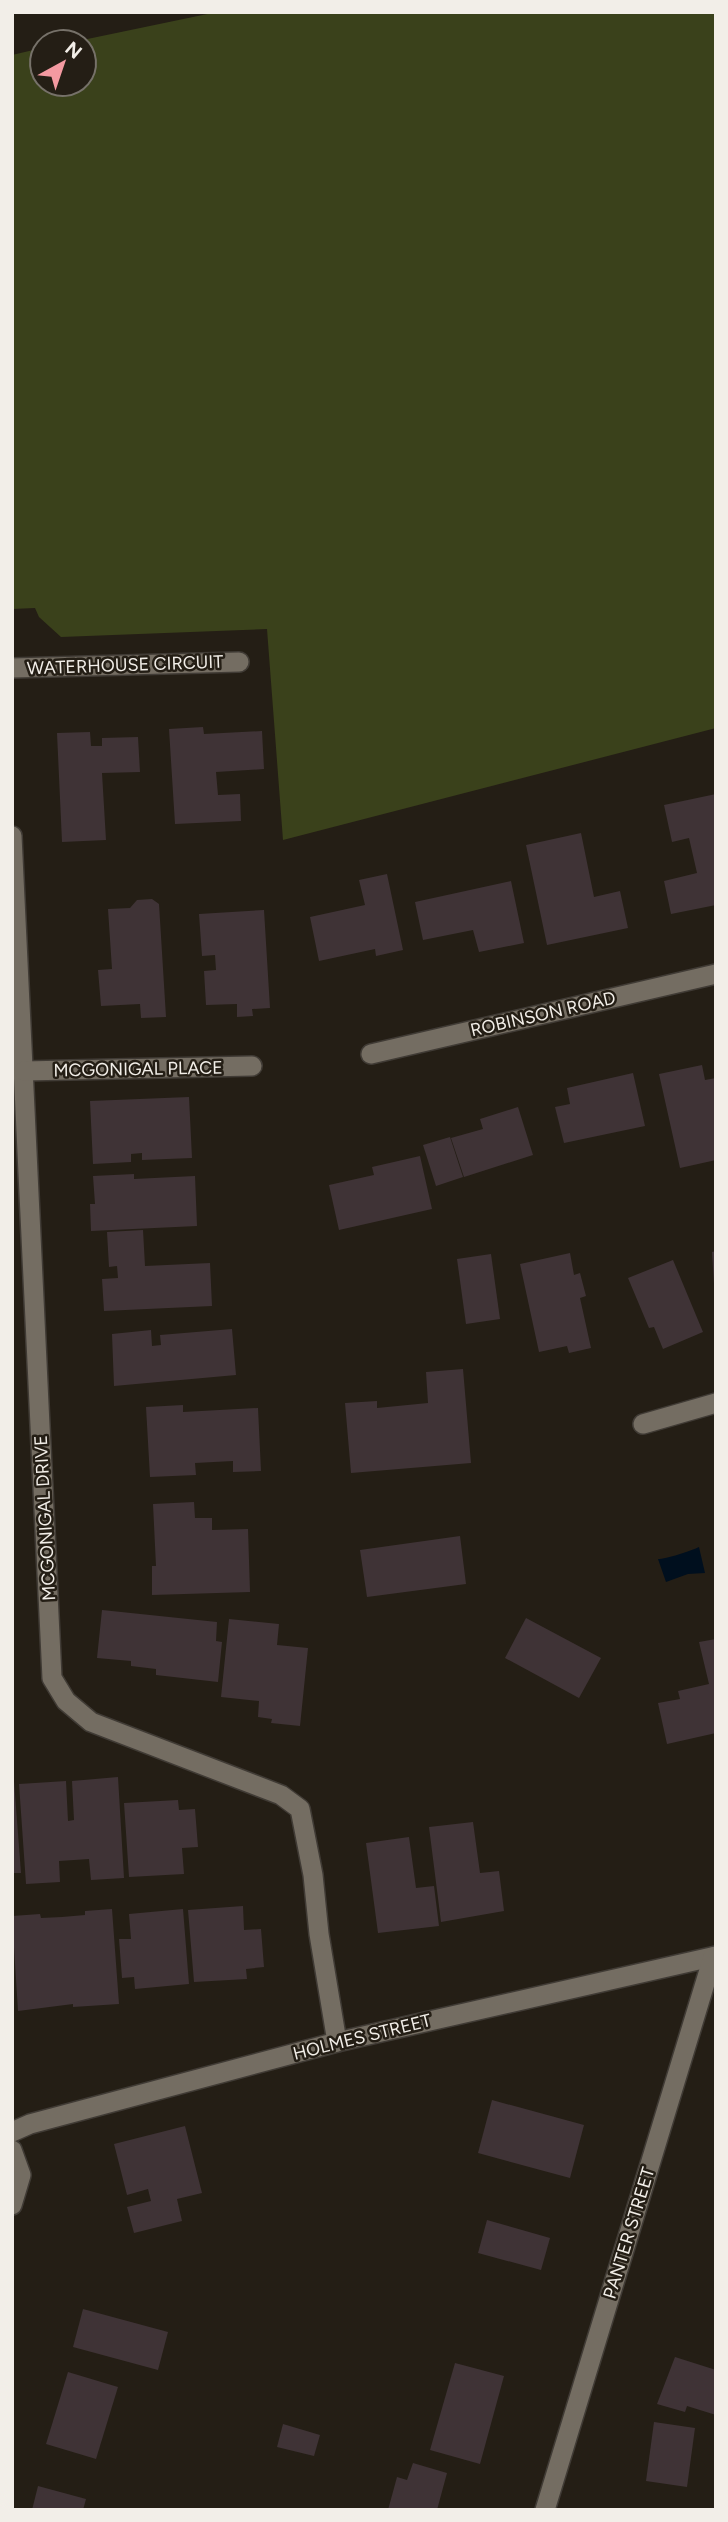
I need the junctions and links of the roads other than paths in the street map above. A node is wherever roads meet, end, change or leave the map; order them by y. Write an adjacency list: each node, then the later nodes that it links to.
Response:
1 (239, 662): 2 (street, WATERHOUSE CIRCUIT)
2 (12, 668)
3 (12, 836): 7 (street, MCGONIGAL DRIVE)
4 (716, 974): 5 (street, ROBINSON ROAD)
5 (371, 1054)
6 (252, 1066): 7 (street, MCGONIGAL PLACE)
7 (24, 1071): 11 (street, MCGONIGAL DRIVE)
8 (716, 1403): 9 (street)
9 (643, 1424)
10 (715, 1957): 11 (street, HOLMES STREET); 15 (street, PANTER STREET)
11 (337, 2042): 12 (street, HOLMES STREET)
12 (12, 2132)
13 (12, 2150): 14 (street)
14 (12, 2204)
15 (545, 2510)

